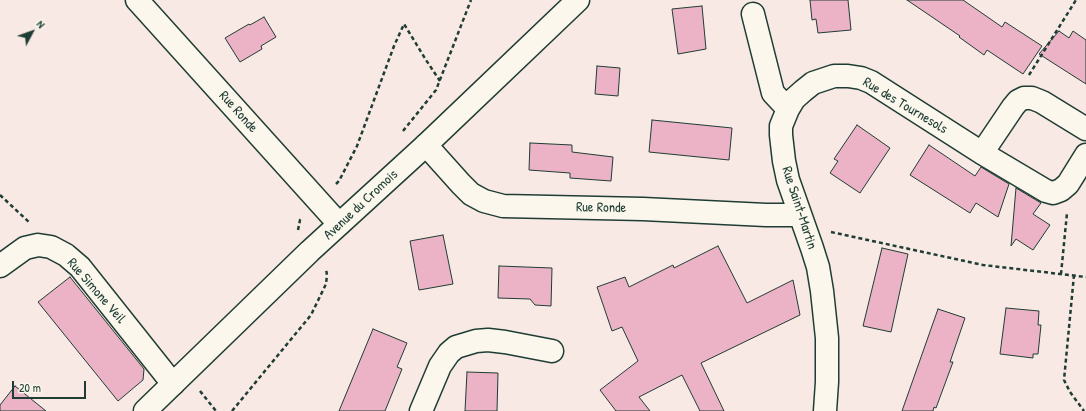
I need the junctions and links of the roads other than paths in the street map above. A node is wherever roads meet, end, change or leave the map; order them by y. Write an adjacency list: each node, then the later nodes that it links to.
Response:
1 (137, 0): 10 (street, Rue Ronde)
2 (578, 0): 6 (street, Avenue du Cromois)
3 (753, 14): 4 (street)
4 (788, 109): 7 (street, Rue des Tournesols); 9 (street, Rue Saint-Martin)
5 (1086, 129): 7 (street)
6 (426, 145): 9 (street, Rue Ronde); 10 (street, Avenue du Cromois)
7 (982, 152): 8 (street, Rue des Tournesols)
8 (1086, 155)
9 (801, 220): 16 (street, Rue Saint-Martin)
10 (339, 224): 13 (street, Avenue du Cromois)
11 (0, 266): 13 (street, Rue Simone Veil)
12 (552, 351): 15 (street)
13 (172, 384): 14 (street, Avenue du Cromois)
14 (145, 411)
15 (421, 411)
16 (825, 411)

